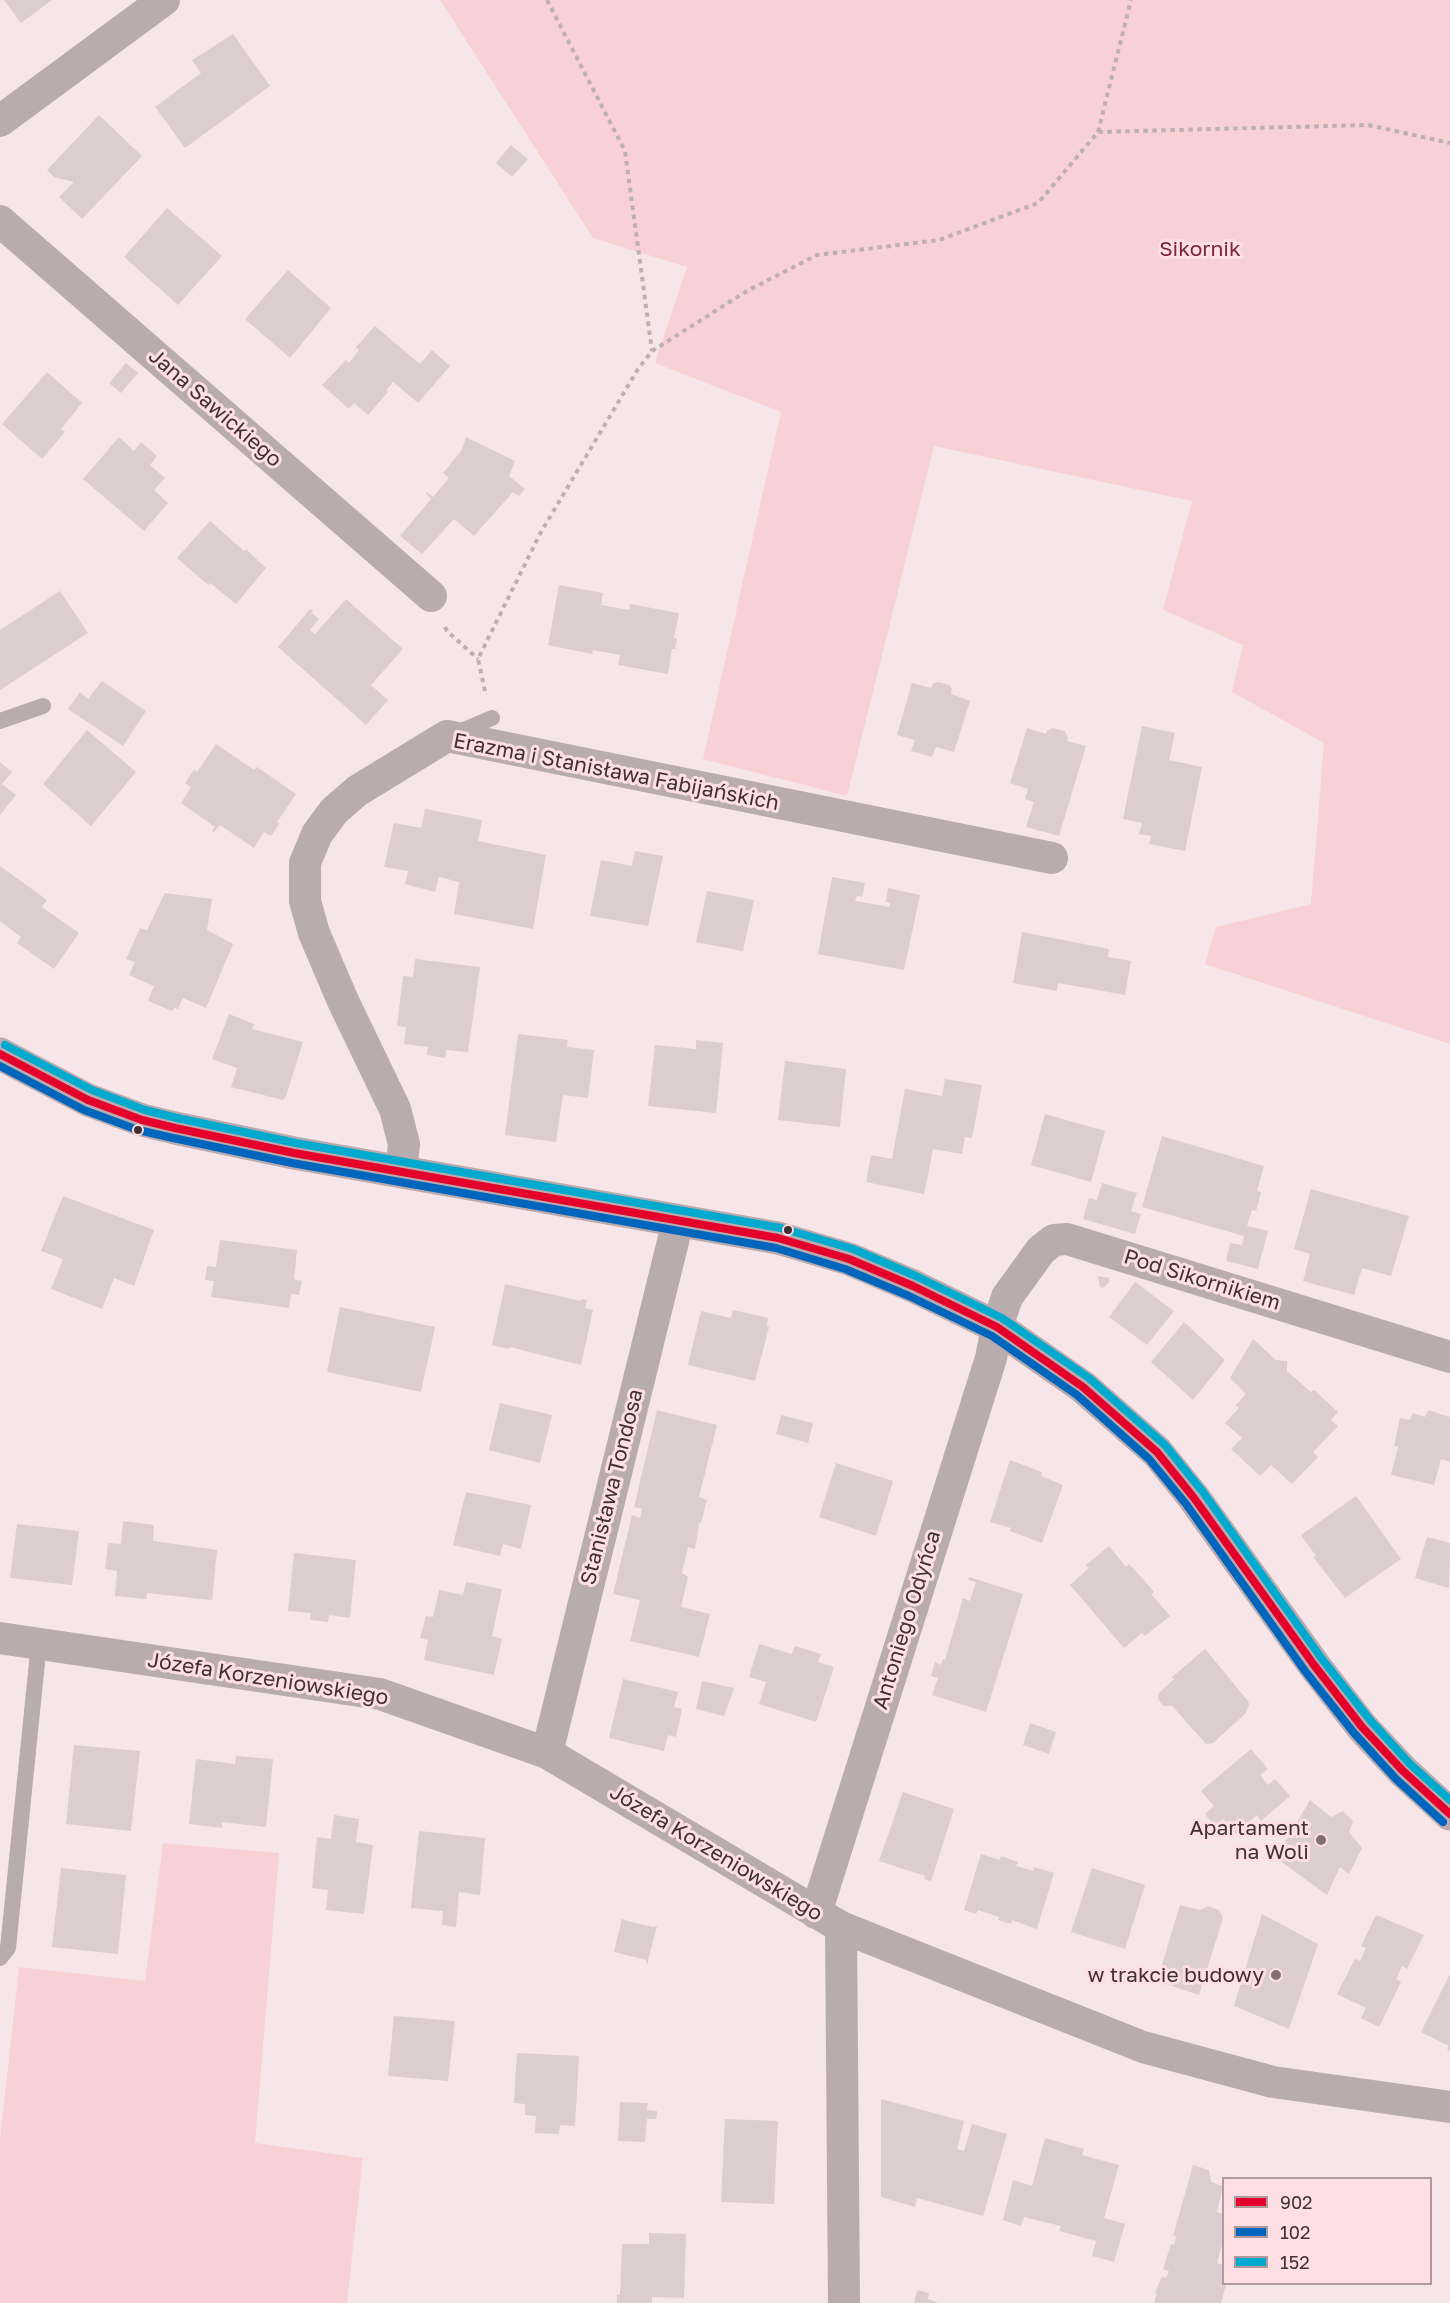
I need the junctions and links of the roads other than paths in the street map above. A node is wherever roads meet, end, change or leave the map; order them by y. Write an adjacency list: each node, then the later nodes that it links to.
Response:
1 (164, 0): 2 (street)
2 (0, 121)
3 (0, 221): 4 (street, Jana Sawickiego)
4 (431, 596)
5 (43, 706): 7 (lane)
6 (492, 718): 8 (lane)
7 (0, 721)
8 (447, 736): 9 (street, Erazma i Stanisława Fabijańskich); 11 (street, Erazma i Stanisława Fabijańskich)
9 (1052, 858)
10 (0, 1054): 11 (street)
11 (401, 1172): 12 (street)
12 (678, 1221): 13 (street); 17 (street, Stanisława Tondosa)
13 (997, 1327): 14 (street, Pod Sikornikiem); 18 (street); 19 (street, Antoniego Odyńca)
14 (1450, 1357)
15 (0, 1638): 16 (street, Józefa Korzeniowskiego)
16 (39, 1643): 17 (street, Józefa Korzeniowskiego); 20 (lane)
17 (547, 1753): 19 (street, Józefa Korzeniowskiego)
18 (1450, 1814)
19 (828, 1920): 21 (street, Józefa Korzeniowskiego); 22 (street, Józefa Korzeniowskiego)
20 (0, 1958)
21 (1450, 2107)
22 (844, 2303)

